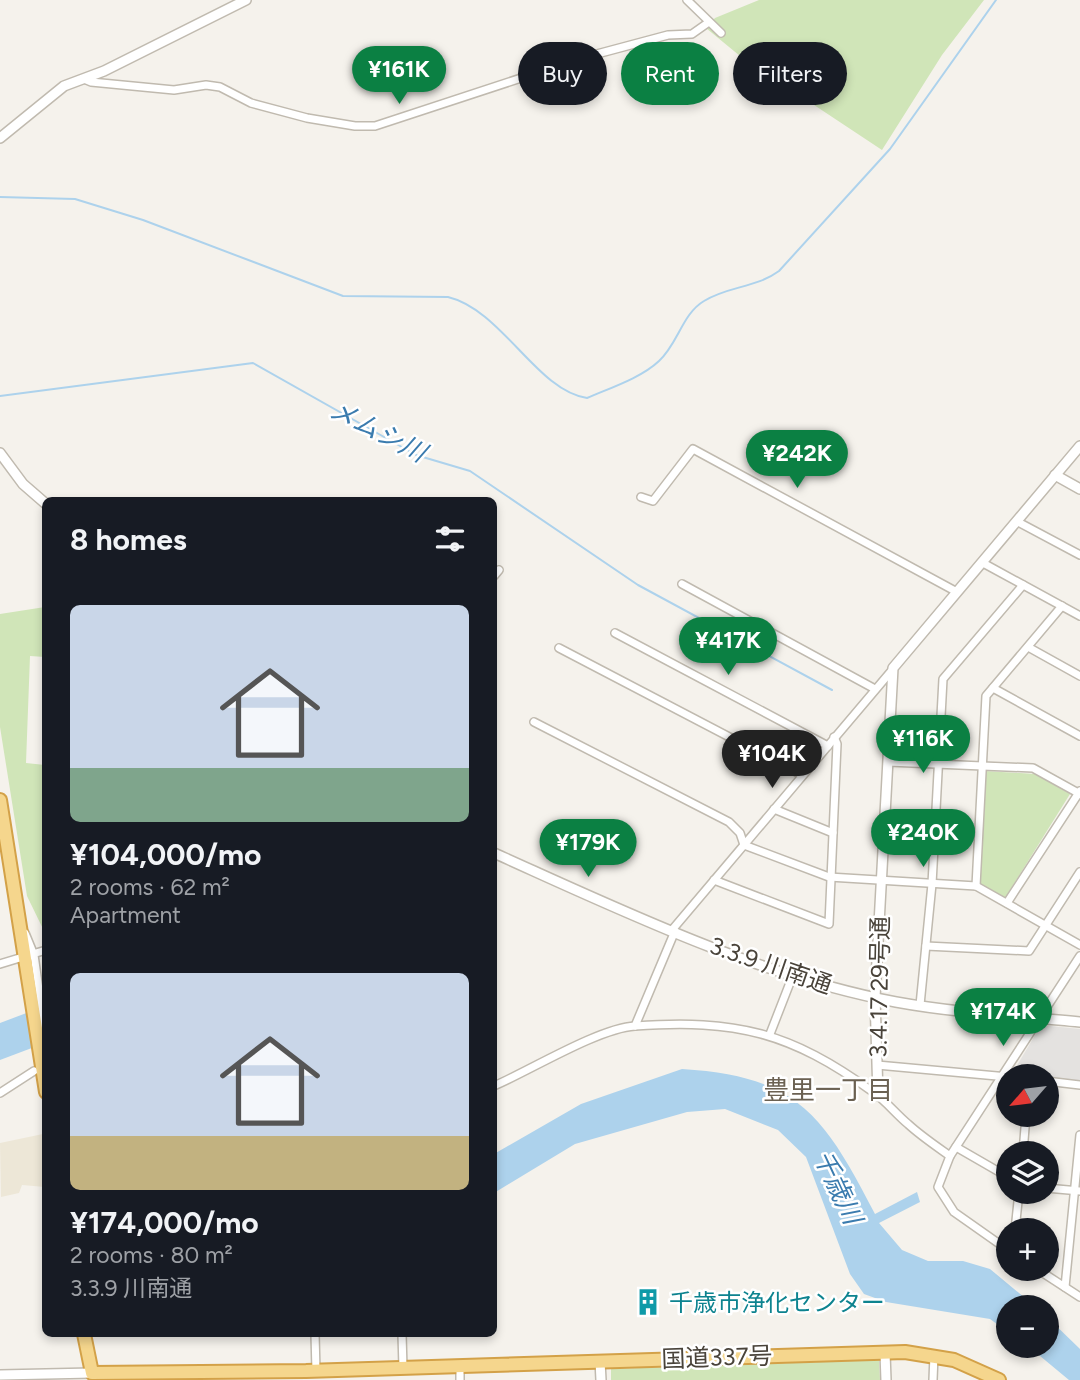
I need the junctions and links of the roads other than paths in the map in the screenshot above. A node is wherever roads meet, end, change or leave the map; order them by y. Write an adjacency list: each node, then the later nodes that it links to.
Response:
1 (246, 0): 5 (street)
2 (691, 1): 3 (street)
3 (709, 22): 4 (street); 5 (street)
4 (721, 33)
5 (84, 79): 6 (street)
6 (0, 138)
7 (1080, 446): 9 (street)
8 (0, 453): 12 (street)
9 (1055, 475): 10 (street); 13 (street)
10 (1080, 489)
11 (641, 497): 18 (street)
12 (42, 501)
13 (1018, 522): 14 (street); 15 (street)
14 (1080, 555)
15 (983, 563): 17 (street); 18 (street)
16 (682, 584): 27 (street)
17 (1023, 585): 19 (street); 33 (street)
18 (957, 592): 24 (street)
19 (1062, 607): 20 (street); 22 (street)
20 (1080, 616)
21 (615, 633): 31 (street)
22 (1028, 647): 25 (street); 26 (street)
23 (559, 648): 35 (street)
24 (893, 668): 27 (street); 32 (street, 3.4.17 29号通)
25 (1080, 676)
26 (993, 688): 29 (street); 34 (street)
27 (875, 689): 30 (street)
28 (534, 722): 40 (street)
29 (1080, 736)
30 (834, 737): 31 (street); 39 (street)
31 (828, 746): 35 (street)
32 (888, 762): 33 (street); 45 (street, 3.4.17 29号通)
33 (938, 764): 34 (street); 46 (street)
34 (981, 766): 36 (street); 47 (street)
35 (802, 775): 38 (street)
36 (1079, 793): 48 (street)
37 (0, 800): 55 (highway)
38 (774, 809): 39 (street); 40 (street)
39 (833, 832): 43 (street)
40 (744, 845): 43 (street); 44 (street)
41 (497, 854): 50 (street, 3.3.9 川南通)
42 (1080, 872): 49 (street)
43 (831, 877): 44 (street); 45 (street)
44 (714, 880): 50 (street)
45 (881, 881): 46 (street); 59 (street, 3.4.17 29号通)
46 (932, 884): 47 (street); 52 (street)
47 (976, 886): 48 (street)
48 (1007, 903): 49 (street)
49 (1045, 925): 51 (street); 52 (street)
50 (673, 931): 57 (street, 3.3.9 川南通); 64 (street)
51 (1080, 945)
52 (926, 946): 60 (street)
53 (42, 952): 55 (street)
54 (1080, 956): 61 (street)
55 (29, 957): 56 (street); 58 (highway)
56 (0, 964)
57 (793, 975): 59 (street, 3.3.9 川南通); 65 (street)
58 (32, 982): 62 (street); 69 (highway)
59 (875, 997): 60 (street, 3.3.9 川南通); 67 (street, 3.4.17 29号通)
60 (920, 1005): 61 (street, 3.3.9 川南通)
61 (1040, 1018): 63 (street, 3.3.9 川南通); 66 (street)
62 (42, 1022)
63 (1080, 1022)
64 (635, 1026): 65 (street); 71 (street)
65 (770, 1034): 75 (street)
66 (1013, 1064)
67 (877, 1065): 68 (street); 75 (street, 3.4.17 29号通)
68 (996, 1076)
69 (41, 1081): 74 (street)
70 (1059, 1083): 72 (street)
71 (497, 1085)
72 (1080, 1085)
73 (996, 1090): 77 (street)
74 (0, 1093)
75 (878, 1096): 78 (street)
76 (1080, 1135): 81 (street)
77 (956, 1147): 78 (street); 79 (street)
78 (950, 1156): 82 (street)
79 (996, 1170)
80 (1059, 1189): 81 (street)
81 (1077, 1191): 84 (street)
82 (996, 1242)
83 (1056, 1281): 84 (street)
84 (1065, 1287): 85 (street)
85 (1080, 1297)
86 (85, 1337): 94 (highway)
87 (315, 1337): 98 (street)
88 (402, 1337): 93 (street)
89 (885, 1353): 90 (highway, 国道337号); 91 (highway, 国道337号); 102 (street)
90 (934, 1355): 103 (street); 104 (highway, 国道337号)
91 (600, 1361): 92 (highway, 国道337号); 101 (street)
92 (460, 1366): 93 (highway, 国道337号); 100 (street)
93 (404, 1368): 98 (highway, 国道337号)
94 (92, 1373): 96 (highway, 国道337号); 99 (street)
95 (0, 1375): 99 (street)
96 (211, 1375): 97 (highway, 国道337号)
97 (260, 1375): 98 (highway, 国道337号)
98 (317, 1376)
99 (47, 1377)
100 (460, 1380)
101 (601, 1380)
102 (886, 1380)
103 (933, 1380)
104 (999, 1380)

